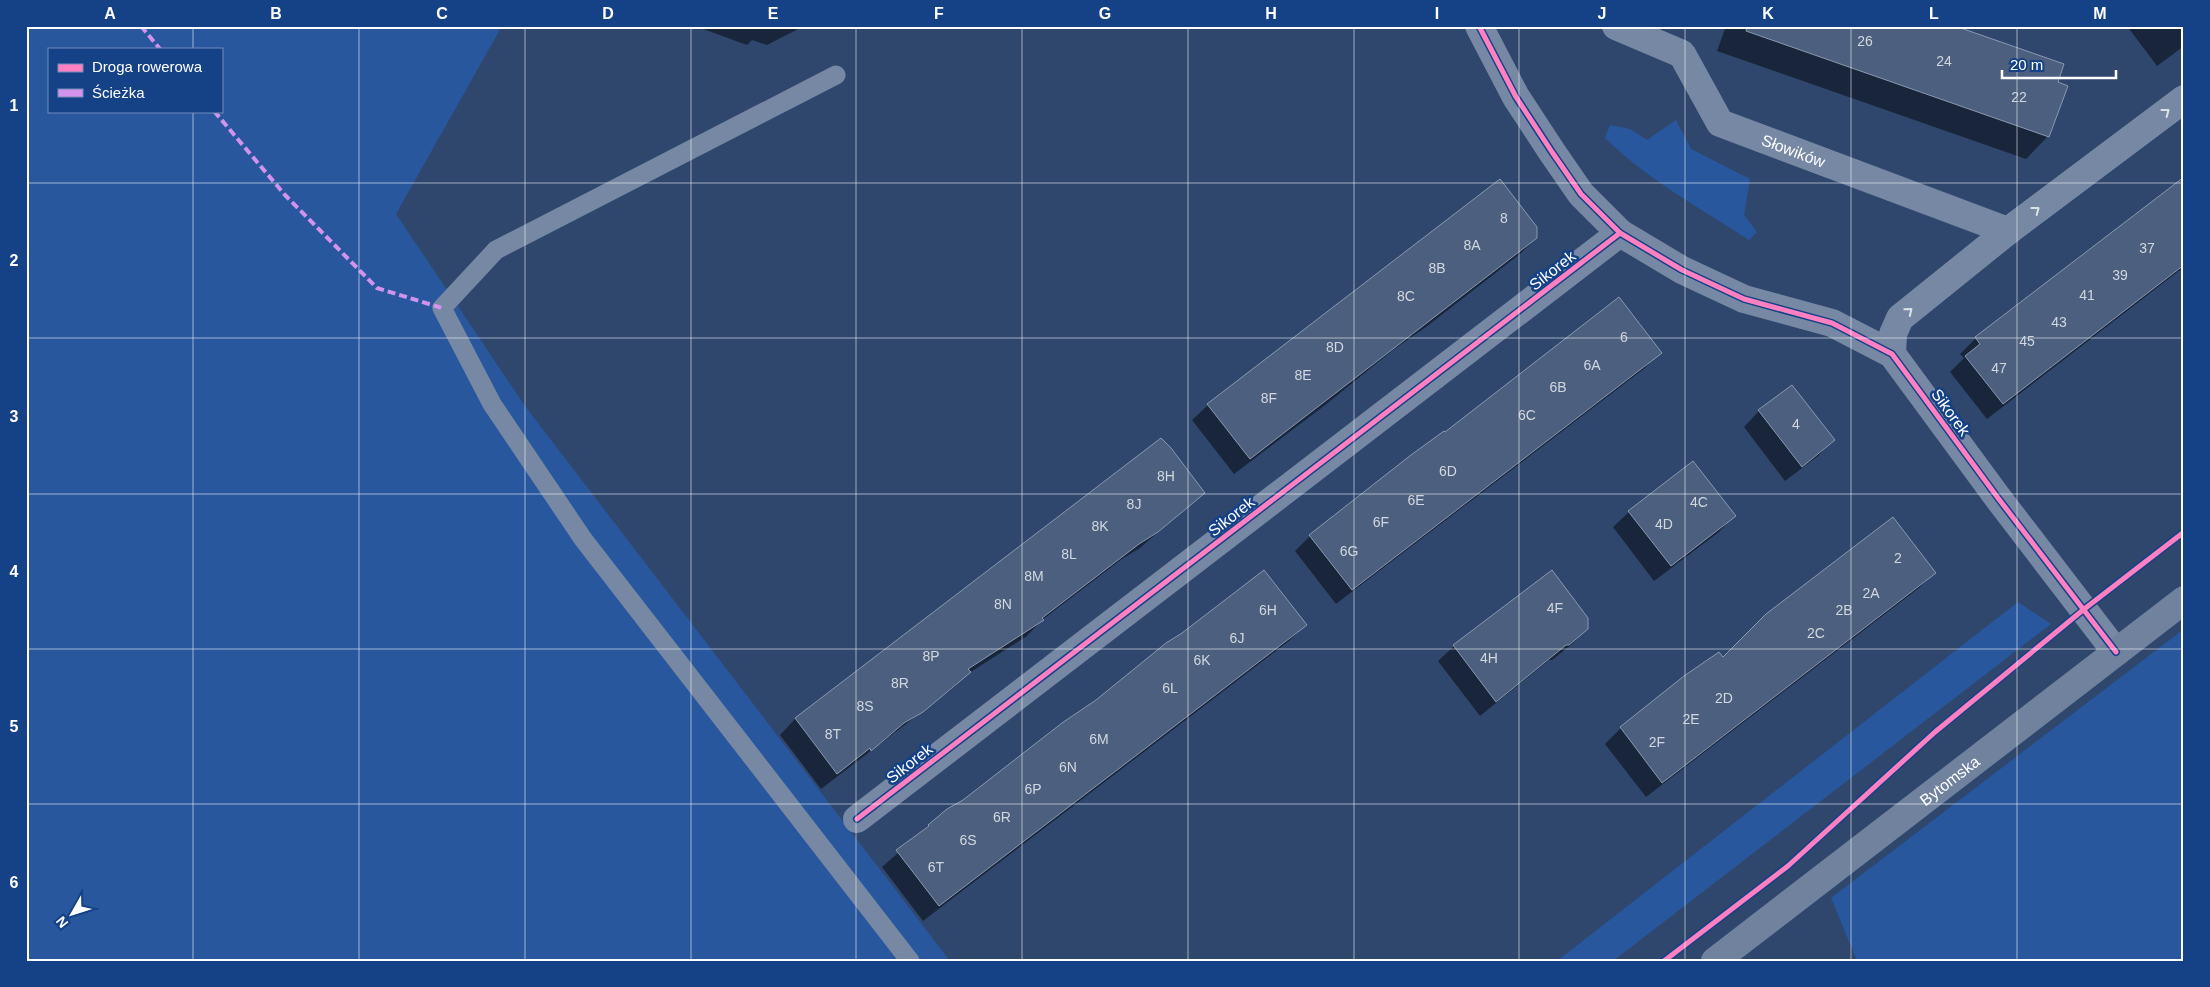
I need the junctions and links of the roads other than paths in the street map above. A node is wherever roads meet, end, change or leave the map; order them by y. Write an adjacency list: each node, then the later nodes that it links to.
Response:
1 (1479, 26): 6 (street, Sikorek)
2 (1616, 26): 5 (street, Słowików)
3 (836, 75): 11 (lane)
4 (2184, 99): 5 (street, one-way to 4)
5 (2008, 231): 7 (street, one-way to 5)
6 (1620, 233): 7 (street, Sikorek); 10 (street, Sikorek)
7 (1892, 354): 9 (street, Sikorek)
8 (2184, 600): 9 (street, Bytomska)
9 (2116, 652): 12 (street, Bytomska)
10 (857, 819)
11 (910, 961)
12 (1715, 961)

